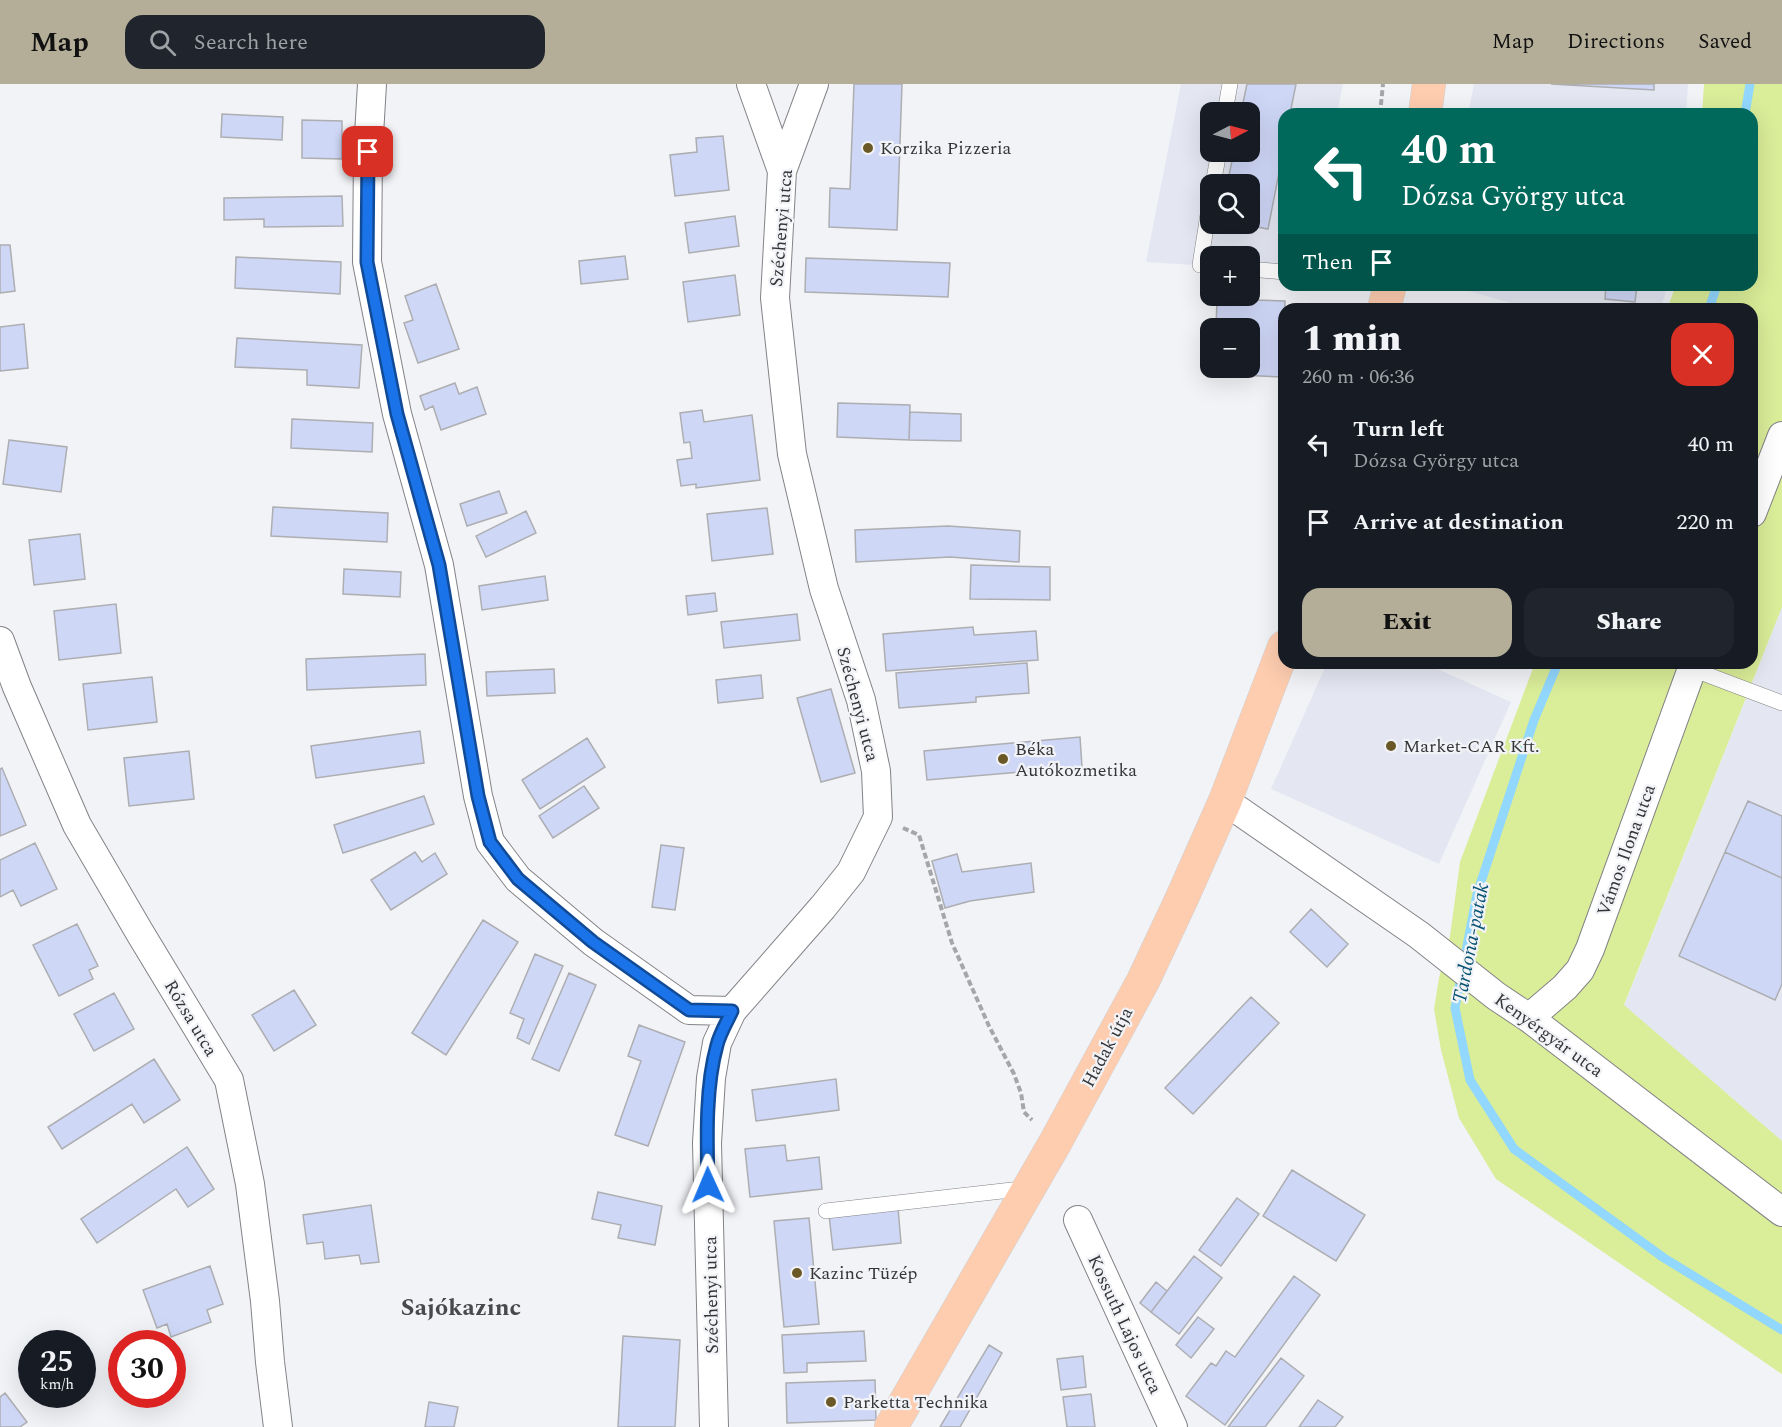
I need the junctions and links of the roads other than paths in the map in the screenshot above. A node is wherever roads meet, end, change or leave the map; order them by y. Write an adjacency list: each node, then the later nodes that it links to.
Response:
1 (372, 84): 19 (street)
2 (751, 84): 8 (street)
3 (814, 84): 8 (street, Széchenyi utca)
4 (1230, 84): 6 (lane)
5 (1429, 84): 7 (main road)
6 (1227, 102)
7 (1426, 108)
8 (782, 171): 19 (street, Széchenyi utca)
9 (1260, 270): 10 (lane)
10 (1278, 271)
11 (1782, 436): 12 (street)
12 (1758, 498)
13 (0, 641): 25 (street, Rózsa utca)
14 (1278, 663): 18 (main road, Hadak útja)
15 (1692, 669): 20 (street, Vámos Ilona utca)
16 (1700, 669): 17 (lane)
17 (1782, 703)
18 (1225, 801): 20 (street, Kenyérgyár utca); 21 (main road, Hadak útja)
19 (732, 1011): 26 (street, Széchenyi utca)
20 (1529, 1018): 23 (street, Kenyérgyár utca)
21 (1029, 1188): 22 (lane); 27 (main road, Hadak útja)
22 (826, 1211)
23 (1782, 1212)
24 (1078, 1220): 28 (street, Kossuth Lajos utca)
25 (278, 1427)
26 (714, 1427)
27 (891, 1427)
28 (1173, 1427)

